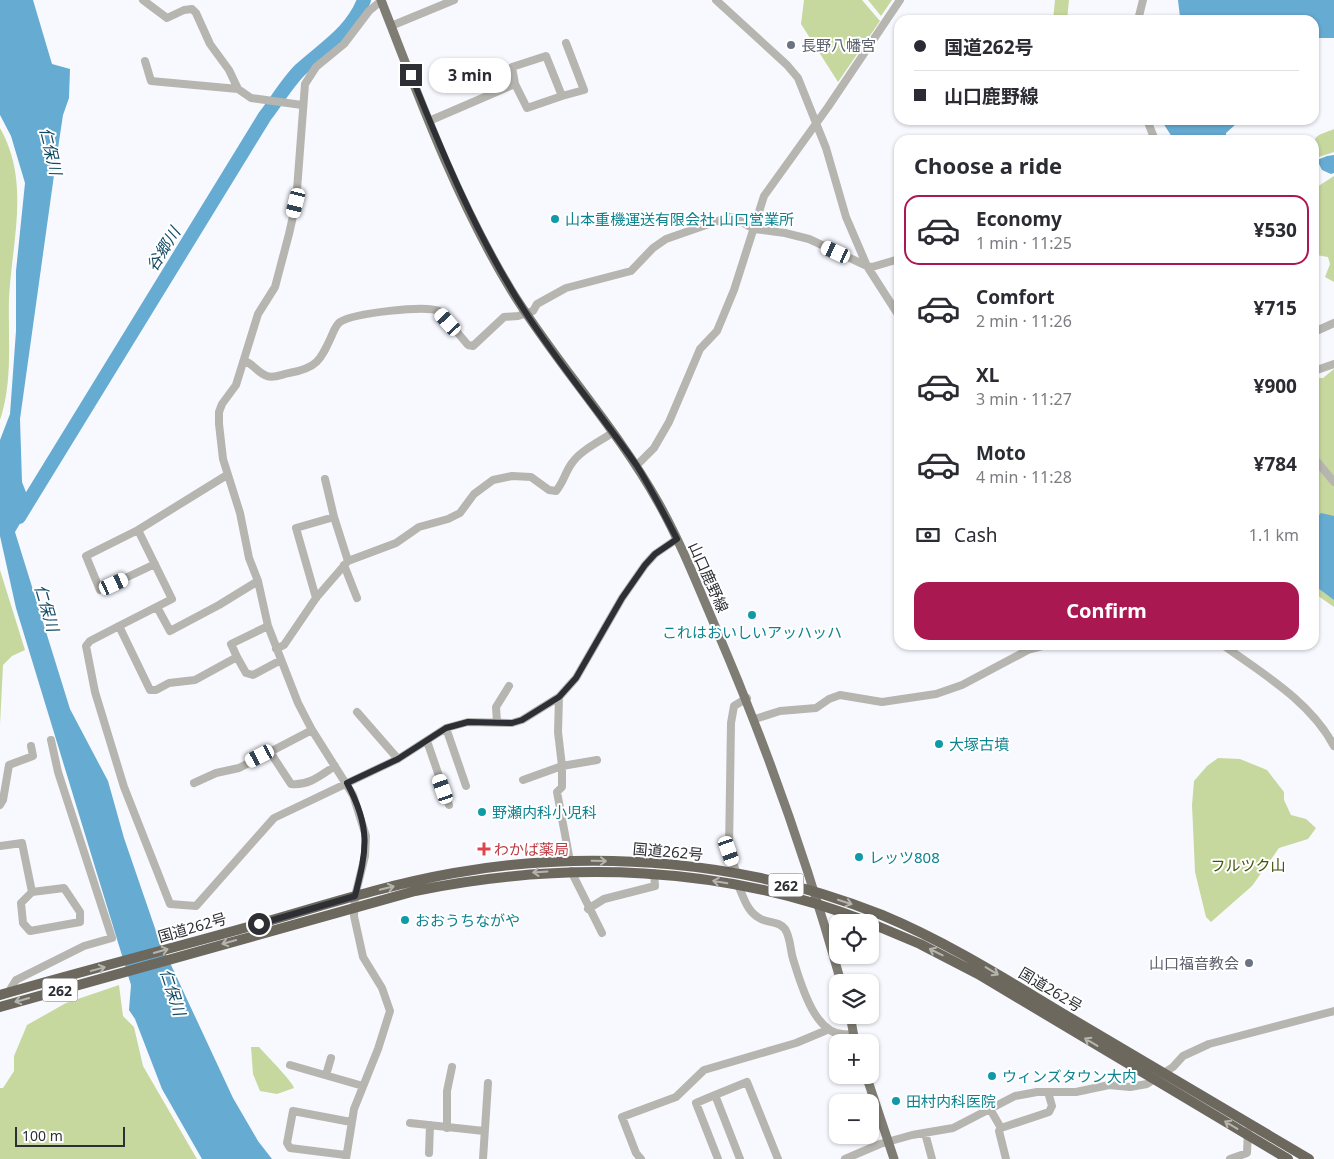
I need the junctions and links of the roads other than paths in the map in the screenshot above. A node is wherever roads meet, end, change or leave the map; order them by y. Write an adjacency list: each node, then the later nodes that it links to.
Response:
1 (144, 0): 12 (street)
2 (454, 0): 8 (street)
3 (716, 0): 16 (street)
4 (900, 0): 16 (street)
5 (1143, 0): 7 (street)
6 (381, 1): 8 (main road, 山口鹿野線); 14 (street)
7 (1139, 15)
8 (391, 26): 15 (main road, 山口鹿野線)
9 (566, 43): 13 (street)
10 (145, 61): 12 (street)
11 (514, 84): 13 (street); 13 (street); 15 (street)
12 (238, 89): 14 (street)
13 (562, 96)
14 (302, 105): 24 (street)
15 (429, 121): 21 (main road, 山口鹿野線)
16 (816, 123): 17 (street); 19 (street)
17 (754, 229): 19 (street); 21 (street); 29 (street)
18 (894, 260): 19 (street)
19 (867, 266): 20 (street)
20 (894, 308)
21 (526, 314): 24 (street); 27 (main road, 山口鹿野線)
22 (1334, 323): 23 (street)
23 (1319, 330)
24 (245, 361): 30 (street)
25 (1334, 364): 26 (street)
26 (1319, 370)
27 (612, 433): 29 (main road, 山口鹿野線); 36 (street)
28 (1319, 464): 32 (street)
29 (636, 466): 35 (main road, 山口鹿野線)
30 (227, 475): 34 (street); 38 (street)
31 (325, 480): 33 (street)
32 (1334, 482)
33 (334, 517): 36 (street); 39 (street)
34 (138, 530): 37 (street); 37 (street)
35 (677, 539): 50 (street); 51 (main road, 山口鹿野線)
36 (346, 563): 39 (street); 40 (street)
37 (155, 564): 41 (street)
38 (258, 581): 41 (street); 43 (street)
39 (316, 598): 44 (street)
40 (357, 598)
41 (157, 608): 42 (street)
42 (118, 626): 47 (street); 68 (street)
43 (268, 626): 44 (street); 47 (street)
44 (276, 649): 48 (street)
45 (1028, 650): 53 (street)
46 (1230, 650): 60 (street)
47 (237, 657): 48 (street)
48 (281, 660): 56 (street)
49 (508, 686): 54 (street)
50 (559, 697): 54 (street); 65 (street)
51 (747, 698): 53 (main road, 山口鹿野線); 75 (street)
52 (357, 712): 62 (street)
53 (755, 719): 78 (main road, 山口鹿野線)
54 (497, 722): 55 (street)
55 (446, 728): 58 (street); 69 (street)
56 (312, 730): 61 (street); 64 (street)
57 (51, 740): 87 (street)
58 (426, 741): 62 (street); 71 (street)
59 (31, 746): 70 (street)
60 (1334, 746)
61 (270, 752): 64 (street); 67 (street)
62 (398, 759): 68 (street)
63 (596, 760): 65 (street)
64 (335, 766): 68 (street)
65 (562, 766): 66 (street); 73 (street)
66 (523, 780)
67 (194, 782)
68 (347, 783): 79 (street)
69 (466, 786)
70 (0, 805)
71 (449, 805)
72 (0, 846): 77 (street)
73 (570, 866): 74 (highway, 国道262号 / 262); 75 (highway, 国道262号 / 262, one-way to 75); 79 (highway, 国道262号 / 262); 81 (street)
74 (654, 873): 76 (highway, 国道262号 / 262, one-way to 74); 81 (street)
75 (737, 874): 78 (highway, 国道262号 / 262)
76 (738, 885): 80 (highway, 国道262号 / 262); 90 (street)
77 (32, 892): 77 (street)
78 (814, 892): 80 (main road, 山口鹿野線); 95 (highway, 国道262号 / 262, one-way to 95)
79 (354, 901): 85 (highway, 国道262号 / 262); 100 (street)
80 (817, 904): 82 (highway, 国道262号 / 262); 86 (main road, 山口鹿野線)
81 (588, 909): 84 (street)
82 (844, 914)
83 (879, 927): 97 (highway, 国道262号 / 262, one-way to 83)
84 (602, 934)
85 (118, 969): 87 (highway, 国道262号 / 262, one-way to 85); 88 (highway, 国道262号 / 262, one-way to 88)
86 (839, 974)
87 (4, 994)
88 (0, 1007)
89 (1334, 1012): 95 (street)
90 (827, 1030): 91 (street); 117 (street)
91 (842, 1034)
92 (330, 1058): 96 (street)
93 (290, 1065): 96 (street)
94 (452, 1067): 107 (street)
95 (1163, 1073): 97 (street); 110 (highway, 国道262号 / 262)
96 (326, 1075): 100 (street)
97 (1154, 1079): 101 (street); 110 (highway, 国道262号 / 262, one-way to 97)
98 (488, 1083): 109 (street)
99 (869, 1084): 112 (main road)
100 (363, 1086): 104 (street)
101 (1048, 1092): 103 (street); 108 (street)
102 (715, 1095): 118 (street); 119 (street); 120 (street)
103 (990, 1109): 108 (street); 111 (street)
104 (351, 1122): 115 (street); 115 (street)
105 (410, 1123): 106 (street)
106 (430, 1125): 107 (street); 113 (street)
107 (447, 1128): 109 (street)
108 (1000, 1128): 124 (street)
109 (484, 1130): 116 (street)
110 (1249, 1130): 114 (street); 126 (highway, 国道262号 / 262); 127 (highway, 国道262号 / 262)
111 (925, 1133): 112 (street); 123 (street)
112 (888, 1142): 121 (street); 122 (main road)
113 (429, 1153)
114 (1249, 1156): 125 (street)
115 (346, 1157)
116 (483, 1159)
117 (641, 1159)
118 (718, 1159)
119 (740, 1159)
120 (778, 1159)
121 (845, 1159)
122 (894, 1159)
123 (932, 1159)
124 (1006, 1159)
125 (1230, 1159)
126 (1288, 1159)
127 (1309, 1159)

